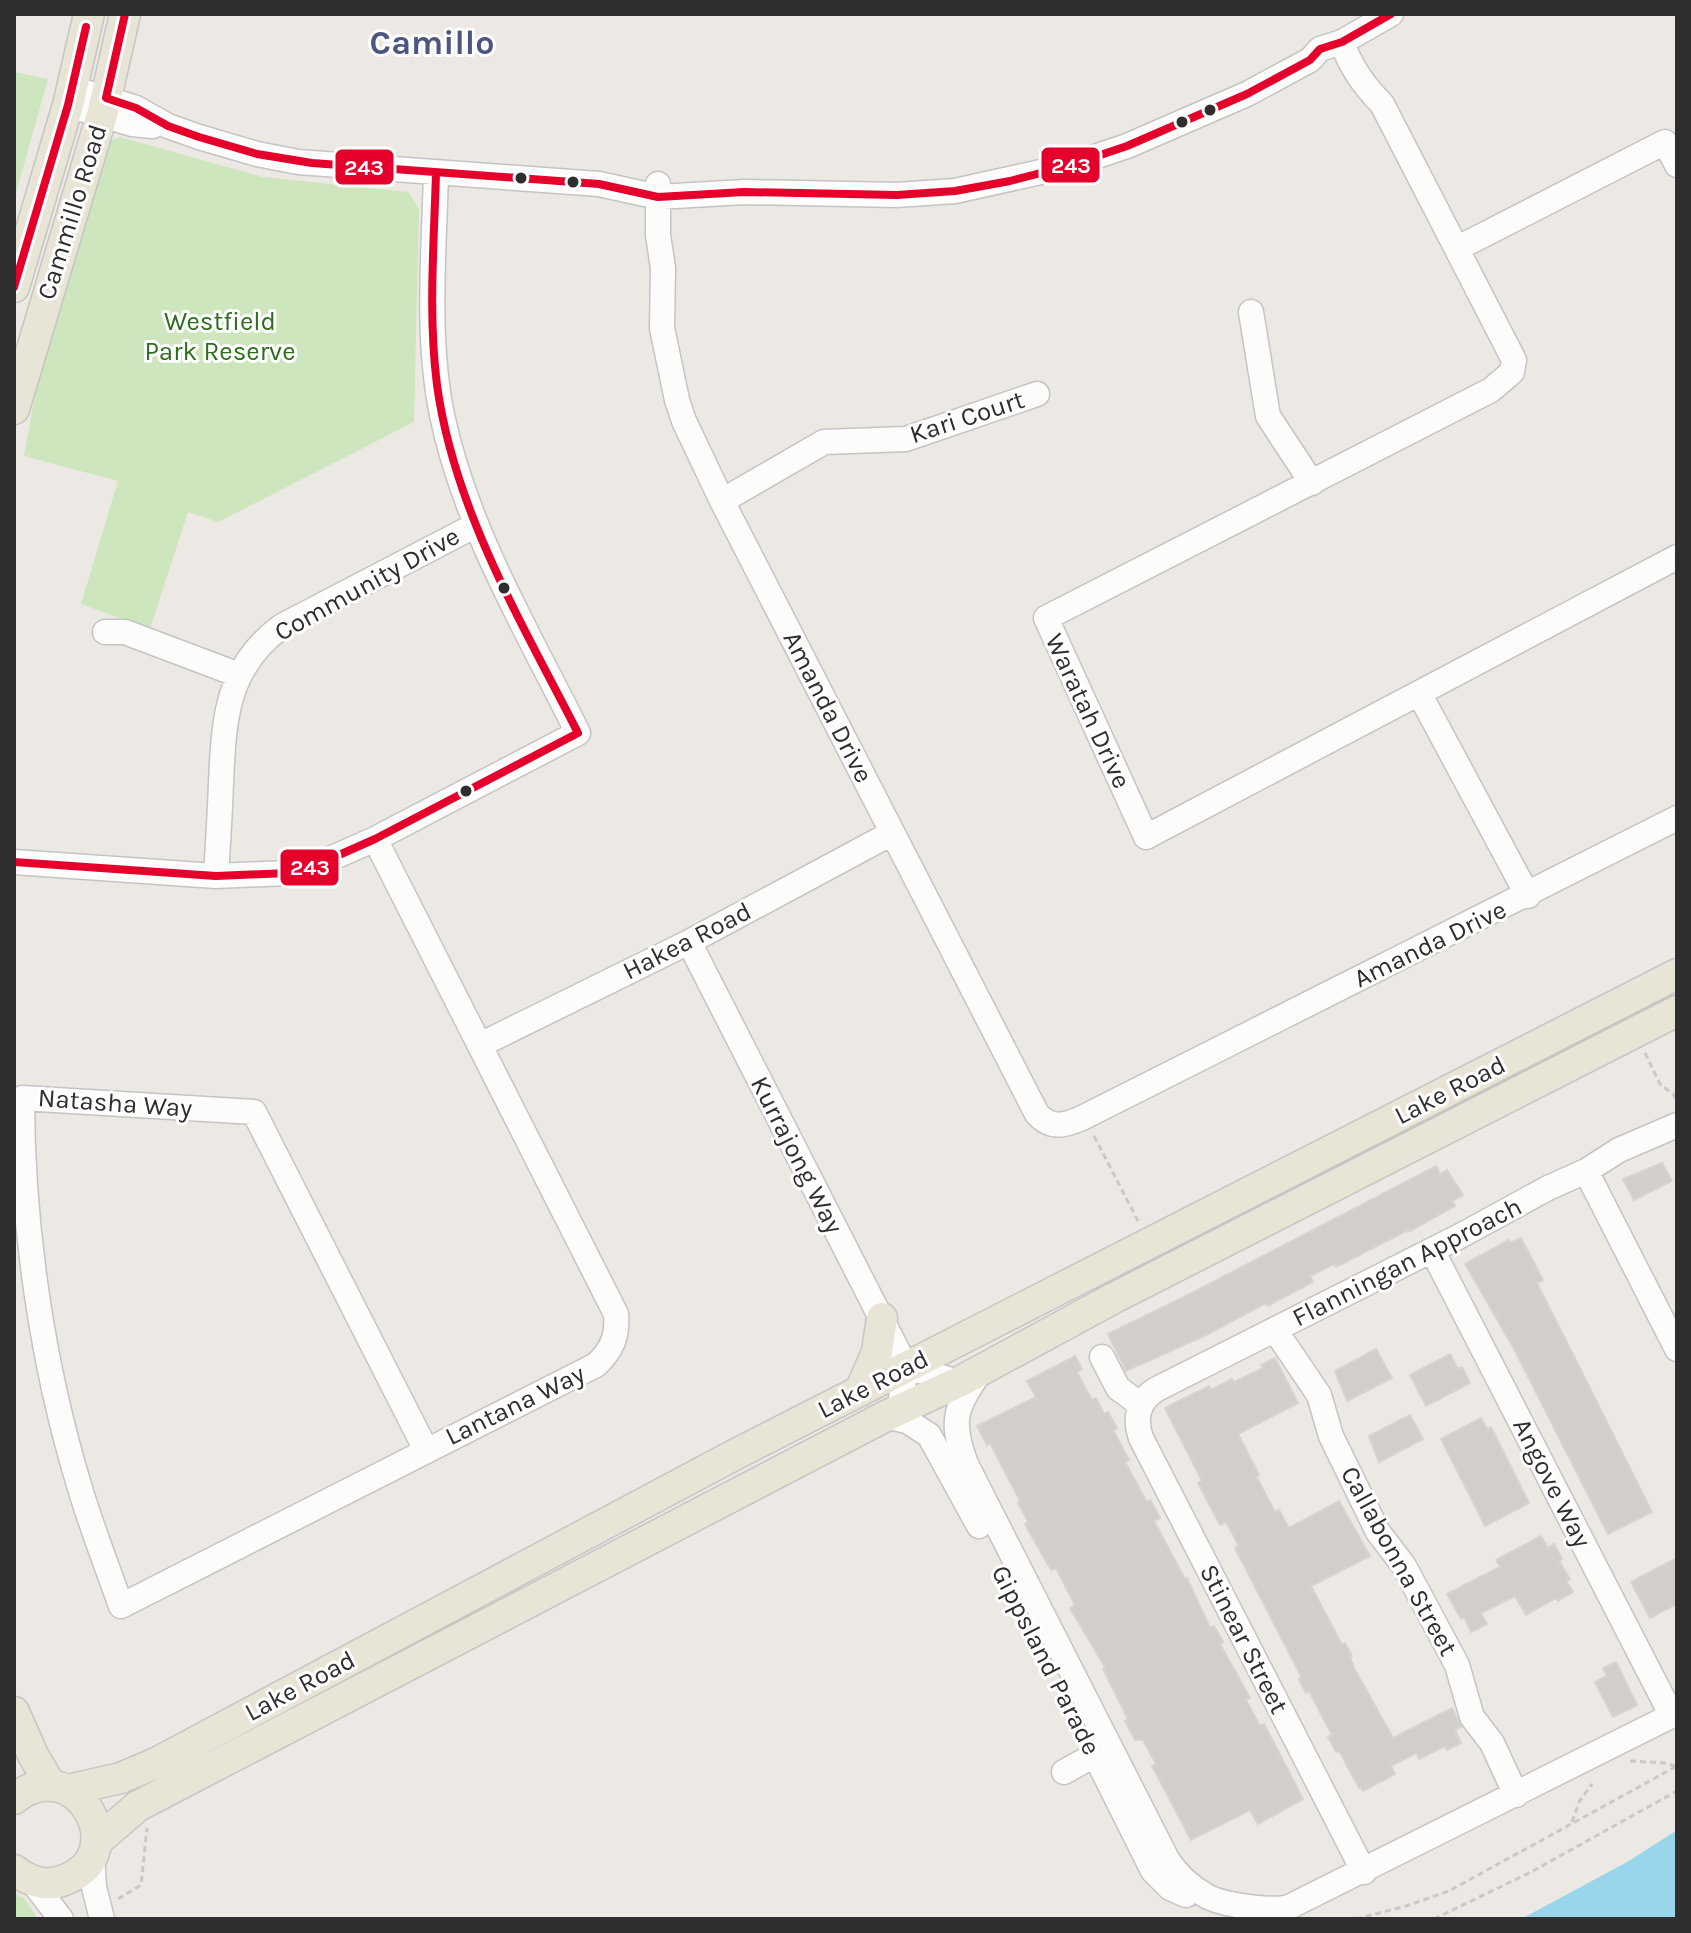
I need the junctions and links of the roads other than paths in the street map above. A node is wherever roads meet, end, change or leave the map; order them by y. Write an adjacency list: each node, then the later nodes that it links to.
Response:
1 (89, 14): 6 (main road, Cammillo Road)
2 (125, 14): 7 (main road, Cammillo Road)
3 (1391, 14): 5 (street)
4 (1407, 14): 5 (street)
5 (1351, 46): 10 (street); 11 (street, Waratah Drive)
6 (70, 97): 7 (street); 12 (main road, Cammillo Road)
7 (104, 107): 9 (street); 15 (main road, Cammillo Road)
8 (1677, 165): 11 (street)
9 (436, 173): 10 (street); 18 (street)
10 (667, 191): 17 (street, Amanda Drive)
11 (1458, 248): 16 (street, Waratah Drive)
12 (14, 287)
13 (1251, 312): 16 (street)
14 (1037, 394): 17 (street, Kari Court)
15 (14, 409)
16 (1312, 483): 22 (street, Waratah Drive)
17 (722, 501): 24 (street, Amanda Drive)
18 (476, 525): 21 (street, Community Drive); 25 (street)
19 (1677, 557): 22 (street, Waratah Drive)
20 (105, 632): 21 (street)
21 (239, 675): 27 (street, Community Drive)
22 (1419, 693): 28 (street)
23 (1677, 818): 28 (street, Amanda Drive)
24 (892, 833): 28 (street, Amanda Drive); 29 (street, Hakea Road)
25 (375, 839): 27 (street); 32 (street, Lantana Way)
26 (14, 862): 27 (street)
27 (216, 876)
28 (1528, 896)
29 (689, 942): 32 (street, Hakea Road); 36 (street, Kurrajong Way)
30 (1677, 974): 40 (main road, Lake Road)
31 (1677, 1011): 41 (main road, Lake Road)
32 (480, 1045): 45 (street, Lantana Way)
33 (1677, 1125): 34 (street, Flanningan Approach)
34 (1586, 1171): 35 (street, Flanningan Approach); 38 (street)
35 (1432, 1250): 37 (street, Flanningan Approach); 48 (street, Angove Way)
36 (882, 1318): 40 (street, Kurrajong Way); 42 (main road)
37 (1275, 1330): 43 (street, Flanningan Approach); 52 (street, Callabonna Street)
38 (1677, 1349)
39 (1102, 1357): 43 (street)
40 (906, 1367): 41 (street); 42 (main road, Lake Road); 44 (street)
41 (970, 1376): 44 (main road, Lake Road); 49 (street, Gippsland Parade)
42 (860, 1391): 51 (main road, Lake Road)
43 (1141, 1405): 55 (street, Stinear Street)
44 (893, 1414): 49 (street, Gippsland Parade); 54 (main road, Lake Road)
45 (426, 1450): 46 (street, Lantana Way); 46 (street, Natasha Way)
46 (121, 1606)
47 (14, 1712): 51 (main road)
48 (1674, 1714): 52 (street, Gippsland Parade)
49 (1102, 1751): 50 (street); 55 (street, Gippsland Parade)
50 (1064, 1772)
51 (60, 1788): 53 (main road, Lake Road); 54 (main road)
52 (1516, 1795): 55 (street, Gippsland Parade)
53 (14, 1799)
54 (94, 1849): 56 (main road, Lake Road); 57 (street)
55 (1364, 1872)
56 (21, 1877): 58 (street)
57 (106, 1911)
58 (61, 1919)

